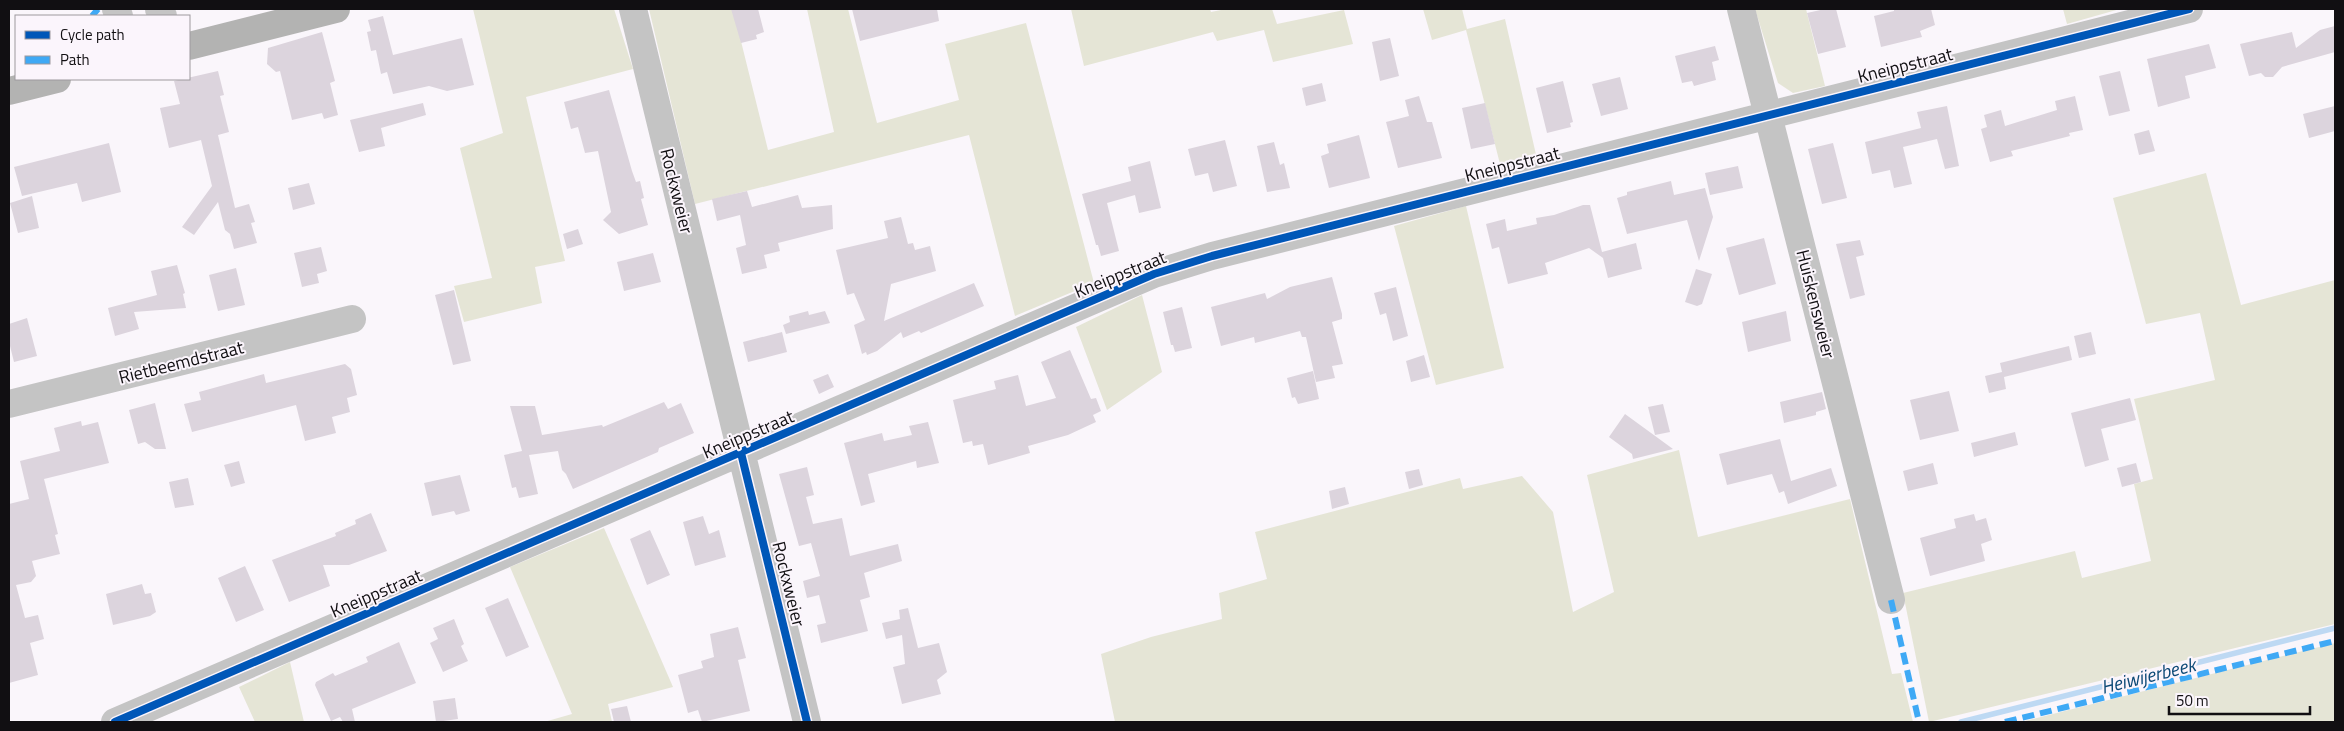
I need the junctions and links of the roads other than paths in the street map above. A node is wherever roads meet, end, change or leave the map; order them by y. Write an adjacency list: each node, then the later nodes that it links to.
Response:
1 (336, 9): 5 (main road)
2 (633, 9): 11 (street, Rockxweier)
3 (1741, 9): 8 (street, Huiskensweier)
4 (2190, 9): 8 (street, Kneippstraat)
5 (190, 46)
6 (53, 80): 7 (main road)
7 (9, 91)
8 (1768, 116): 11 (street, Kneippstraat); 12 (street, Huiskensweier)
9 (352, 319): 10 (street, Rietbeemdstraat)
10 (9, 404)
11 (741, 453): 13 (street, Kneippstraat); 14 (street, Rockxweier)
12 (1891, 600)
13 (115, 722)
14 (807, 722)

